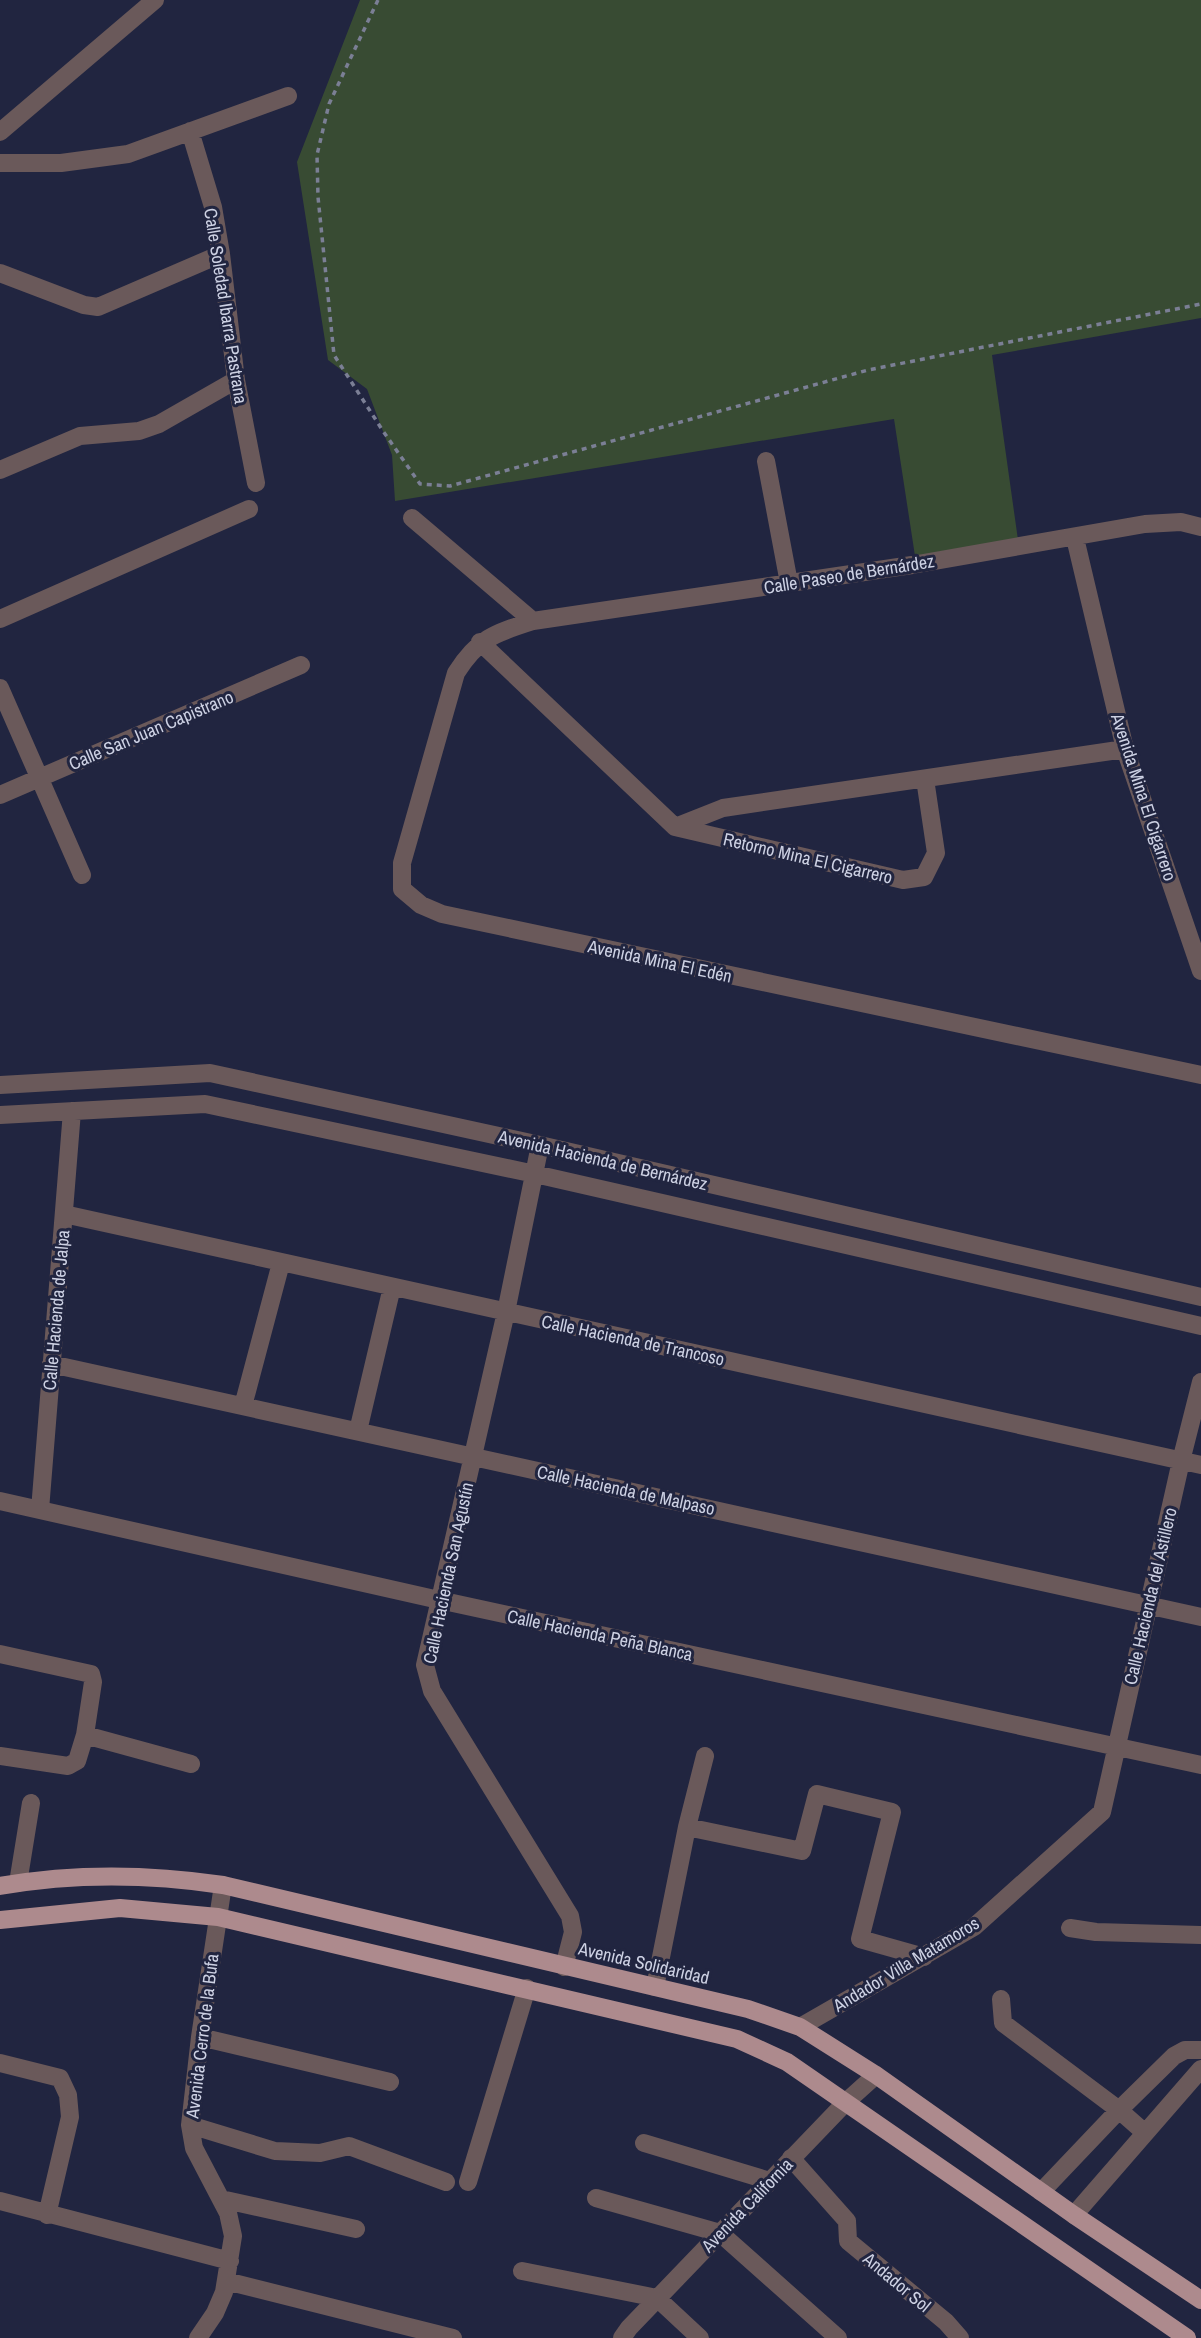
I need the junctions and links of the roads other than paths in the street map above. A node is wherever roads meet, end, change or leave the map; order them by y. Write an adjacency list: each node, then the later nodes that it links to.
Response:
1 (155, 0): 4 (street)
2 (288, 96): 3 (street)
3 (190, 131): 5 (street); 6 (street, Calle Soledad Ibarra Pastrana)
4 (0, 132)
5 (0, 163)
6 (221, 254): 7 (street); 8 (street, Calle Soledad Ibarra Pastrana)
7 (0, 273)
8 (236, 380): 10 (street); 11 (street, Calle Soledad Ibarra Pastrana)
9 (766, 461): 16 (street)
10 (0, 470)
11 (256, 482)
12 (249, 509): 17 (street)
13 (412, 518): 18 (street)
14 (1201, 527): 15 (street, Calle Paseo de Bernárdez)
15 (1075, 538): 16 (street, Calle Paseo de Bernárdez); 23 (street, Avenida Mina El Cigarrero)
16 (789, 583): 18 (street, Calle Paseo de Bernárdez)
17 (0, 619)
18 (533, 621): 19 (street, Calle Paseo de Bernárdez)
19 (496, 632): 20 (street, Avenida Mina El Edén)
20 (480, 642): 27 (street); 30 (street, Avenida Mina El Edén)
21 (301, 665): 24 (street, Calle San Juan Capistrano)
22 (0, 688): 24 (street)
23 (1125, 749): 25 (street, Retorno Mina El Cigarrero); 29 (street, Avenida Mina El Cigarrero)
24 (39, 778): 26 (street, Calle San Juan Capistrano); 28 (street)
25 (925, 779): 27 (street, Retorno Mina El Cigarrero); 27 (street, Retorno Mina El Cigarrero)
26 (0, 795)
27 (675, 827)
28 (82, 875)
29 (1201, 971)
30 (1201, 1075)
31 (0, 1086): 34 (street, Avenida Hacienda de Bernárdez)
32 (72, 1111): 33 (street, Avenida Hacienda de Bernárdez); 35 (street, Avenida Hacienda de Bernárdez); 36 (street, Calle Hacienda de Jalpa)
33 (0, 1115)
34 (540, 1145): 35 (street, Calle Hacienda San Agustín); 39 (street, Avenida Hacienda de Bernárdez)
35 (535, 1174): 40 (street, Calle Hacienda San Agustín); 41 (street, Avenida Hacienda de Bernárdez)
36 (64, 1214): 37 (street, Calle Hacienda de Trancoso); 42 (street, Calle Hacienda de Jalpa)
37 (281, 1263): 38 (street, Calle Hacienda de Trancoso); 44 (street)
38 (392, 1287): 40 (street, Calle Hacienda de Trancoso); 45 (street)
39 (1201, 1297)
40 (506, 1312): 46 (street, Calle Hacienda San Agustín); 47 (street, Calle Hacienda de Trancoso)
41 (1201, 1326)
42 (51, 1364): 44 (street, Calle Hacienda de Malpaso); 50 (street, Calle Hacienda de Jalpa)
43 (1201, 1382): 47 (street, Calle Hacienda del Astillero)
44 (243, 1406): 45 (street, Calle Hacienda de Malpaso)
45 (358, 1431): 46 (street, Calle Hacienda de Malpaso)
46 (473, 1457): 51 (street, Calle Hacienda San Agustín); 52 (street, Calle Hacienda de Malpaso)
47 (1181, 1461): 48 (street, Calle Hacienda de Trancoso); 52 (street, Calle Hacienda del Astillero)
48 (1201, 1465)
49 (0, 1501): 50 (street, Calle Hacienda Peña Blanca)
50 (40, 1510): 51 (street, Calle Hacienda Peña Blanca)
51 (439, 1601): 56 (street, Calle Hacienda Peña Blanca); 71 (street, Calle Hacienda San Agustín)
52 (1148, 1605): 53 (street, Calle Hacienda de Malpaso); 56 (street, Calle Hacienda del Astillero)
53 (1201, 1617)
54 (0, 1654): 55 (street)
55 (85, 1735): 57 (street); 59 (street)
56 (1117, 1747): 60 (street, Calle Hacienda Peña Blanca); 62 (street, Calle Hacienda del Astillero)
57 (0, 1756)
58 (705, 1756): 63 (street)
59 (191, 1764)
60 (1201, 1765)
61 (31, 1802): 64 (street)
62 (1102, 1812): 70 (street, Andador Villa Matamoros)
63 (687, 1827): 70 (street); 72 (street)
64 (9, 1884): 65 (main road, Avenida Solidaridad)
65 (223, 1885): 66 (street, Avenida Cerro de la Bufa); 71 (main road, Avenida Solidaridad)
66 (218, 1917): 67 (main road); 73 (main road); 76 (street, Avenida Cerro de la Bufa)
67 (0, 1920)
68 (1070, 1928): 69 (street)
69 (1201, 1935)
70 (924, 1957): 75 (street, Andador Villa Matamoros)
71 (564, 1967): 72 (main road, Avenida Solidaridad)
72 (655, 1987): 75 (main road, Avenida Solidaridad)
73 (527, 1988): 82 (main road); 90 (street)
74 (1001, 1999): 83 (street)
75 (800, 2027): 80 (main road, Avenida Solidaridad)
76 (200, 2037): 81 (street); 84 (street, Avenida Cerro de la Bufa)
77 (1201, 2050): 83 (street)
78 (0, 2063): 95 (street)
79 (1201, 2068): 85 (street)
80 (876, 2075): 82 (street, Avenida California); 91 (main road, Avenida Solidaridad)
81 (390, 2082)
82 (846, 2102): 87 (street, Avenida California); 110 (main road)
83 (1119, 2110): 85 (street); 91 (street)
84 (190, 2124): 89 (street); 93 (street, Avenida Cerro de la Bufa)
85 (1144, 2132): 96 (street)
86 (644, 2143): 88 (street)
87 (792, 2158): 88 (street, Avenida California); 109 (street, Andador Sol)
88 (770, 2181): 98 (street, Avenida California)
89 (446, 2182)
90 (468, 2182)
91 (1041, 2192): 96 (main road, Avenida Solidaridad)
92 (596, 2198): 98 (street)
93 (220, 2199): 97 (street); 99 (street, Avenida Cerro de la Bufa)
94 (0, 2201): 95 (street)
95 (47, 2215): 99 (street)
96 (1074, 2215): 103 (main road, Avenida Solidaridad)
97 (356, 2229)
98 (720, 2233): 102 (street, Avenida California); 108 (street)
99 (230, 2261): 101 (street, Avenida Cerro de la Bufa)
100 (522, 2271): 102 (street)
101 (226, 2281): 104 (street, Avenida Cerro de la Bufa); 105 (street)
102 (657, 2298): 106 (street, Avenida California); 107 (street)
103 (1201, 2300)
104 (198, 2338)
105 (453, 2338)
106 (622, 2338)
107 (700, 2338)
108 (838, 2338)
109 (960, 2338)
110 (1187, 2338)

